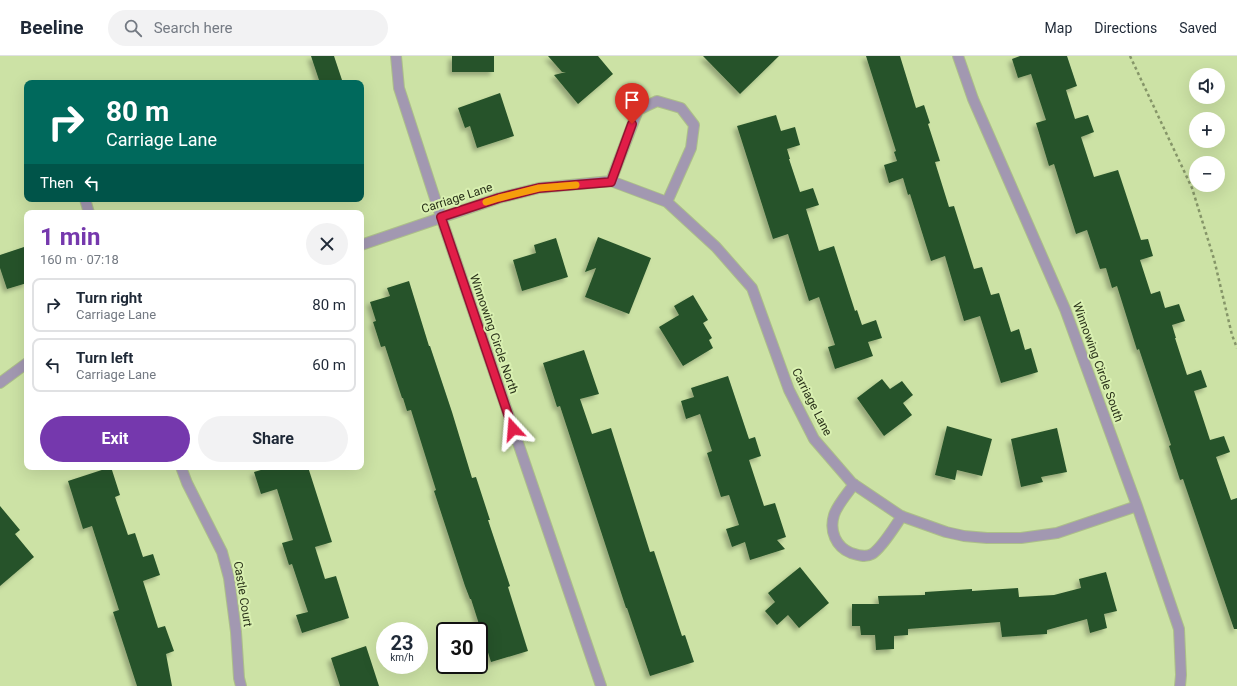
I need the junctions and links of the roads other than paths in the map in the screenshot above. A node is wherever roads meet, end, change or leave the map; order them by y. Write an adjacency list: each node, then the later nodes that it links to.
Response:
1 (396, 56): 5 (street, Winnowing Circle North)
2 (958, 56): 11 (street, Winnowing Circle South)
3 (611, 182): 4 (street, Carriage Lane); 4 (street); 5 (street, Carriage Lane)
4 (667, 202): 10 (street, Carriage Lane)
5 (441, 217): 6 (street, Carriage Lane); 14 (street, Winnowing Circle North)
6 (364, 244)
7 (24, 365): 8 (street)
8 (0, 382)
9 (182, 470): 13 (street, Castle Court)
10 (854, 484): 12 (street, Carriage Lane); 12 (street)
11 (1137, 506): 12 (street, Carriage Lane); 15 (street, Winnowing Circle South)
12 (902, 516)
13 (241, 686)
14 (601, 686)
15 (1180, 686)

